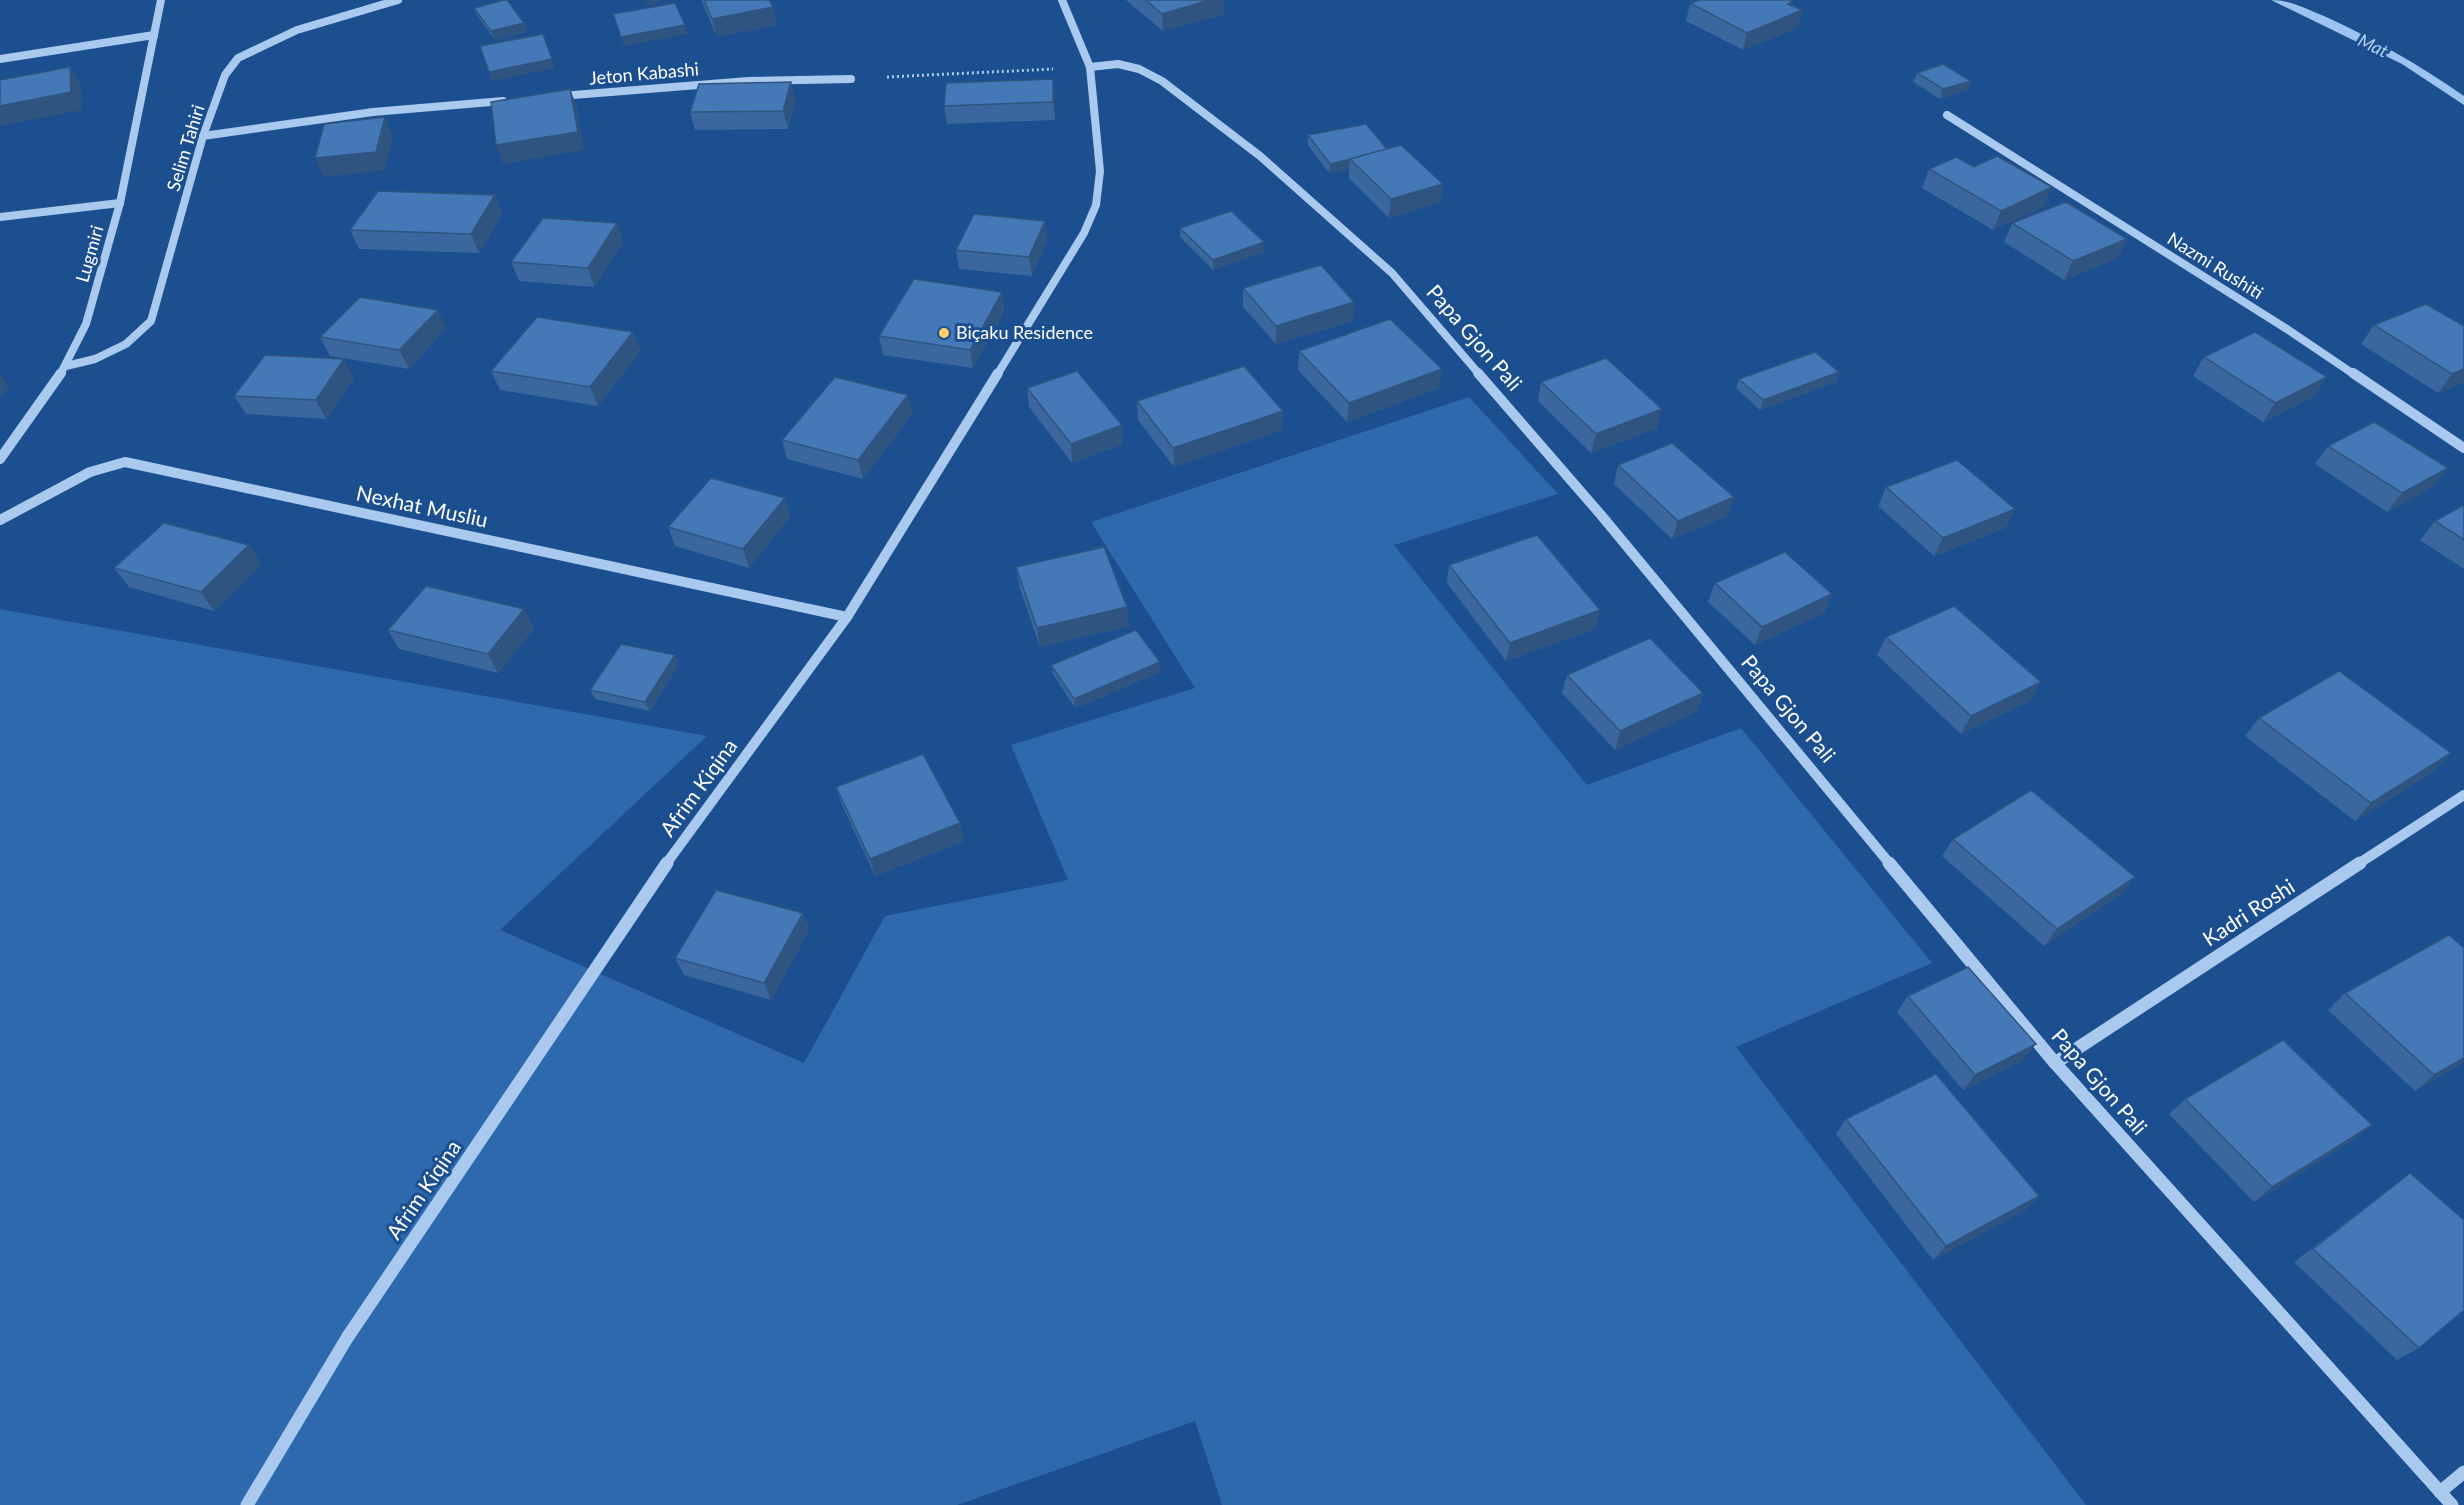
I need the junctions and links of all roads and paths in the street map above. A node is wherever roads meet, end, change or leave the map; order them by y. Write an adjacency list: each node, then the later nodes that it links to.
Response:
1 (161, 0): 4 (street, Lugmiri)
2 (398, 0): 11 (street, Selim Tahiri)
3 (1062, 0): 6 (street)
4 (154, 35): 5 (street); 12 (street, Lugmiri)
5 (0, 59)
6 (1090, 67): 7 (path); 18 (street, Afrim Kiqina); 20 (street, Papa Gjon Pali)
7 (851, 79): 8 (street, Jeton Kabashi)
8 (549, 97)
9 (514, 100): 11 (street)
10 (1947, 115): 15 (street, Nazmi Rushiti)
11 (203, 136): 14 (street, Selim Tahiri)
12 (120, 203): 13 (street); 14 (street, Lugmiri)
13 (0, 217)
14 (66, 366): 16 (street, Lugmiri)
15 (2464, 448)
16 (0, 459)
17 (0, 520): 18 (street, Nexhat Musliu)
18 (848, 617): 23 (street, Afrim Kiqina)
19 (2464, 795): 20 (street, Kadri Roshi)
20 (2055, 1063): 22 (street, Papa Gjon Pali)
21 (2464, 1472): 22 (street)
22 (2440, 1492): 24 (street, Papa Gjon Pali)
23 (247, 1505)
24 (2452, 1505)

